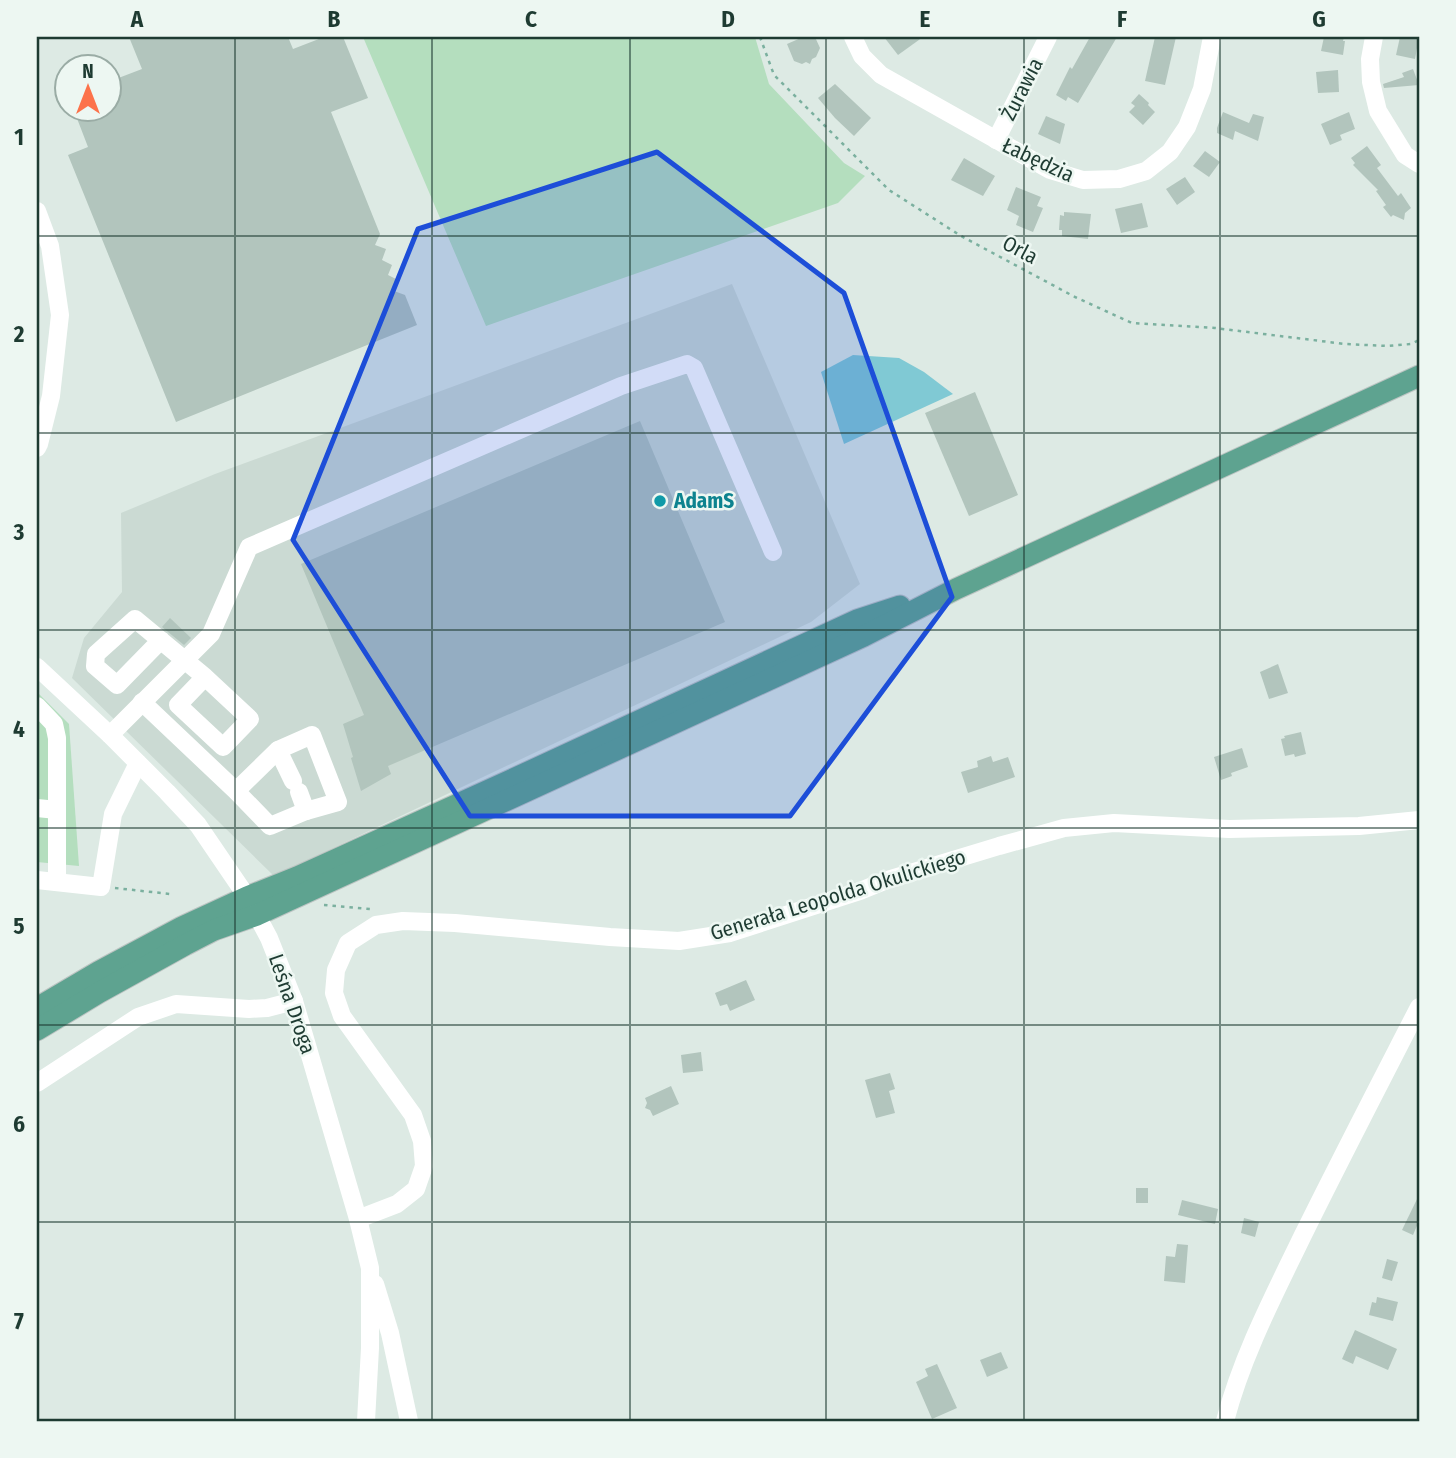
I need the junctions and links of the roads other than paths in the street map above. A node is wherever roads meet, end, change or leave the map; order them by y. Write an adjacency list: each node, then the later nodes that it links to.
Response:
1 (853, 37): 5 (street, Łabędzia)
2 (1048, 37): 5 (street, Żurawia)
3 (1212, 37): 5 (street, Łabędzia)
4 (1374, 37): 6 (street)
5 (996, 140)
6 (1419, 164)
7 (37, 211): 9 (street)
8 (1419, 376): 27 (main road)
9 (37, 448)
10 (773, 552): 12 (street)
11 (161, 640): 12 (street)
12 (185, 660): 14 (street); 15 (street)
13 (37, 667): 17 (street, Leśna Droga)
14 (205, 677)
15 (142, 702): 17 (street); 20 (street)
16 (37, 706): 22 (street)
17 (110, 735): 19 (street, Leśna Droga)
18 (278, 750): 20 (street); 23 (street); 23 (street)
19 (138, 763): 26 (street); 27 (street, Leśna Droga)
20 (236, 791): 23 (street)
21 (37, 808): 22 (street)
22 (57, 810): 26 (street)
23 (306, 811)
24 (1419, 820): 33 (street, Generała Leopolda Okulickiego)
25 (37, 880): 26 (street)
26 (57, 882)
27 (252, 906): 28 (street, Leśna Droga); 30 (main road); 31 (main road)
28 (294, 1001): 32 (street); 33 (street, Leśna Droga)
29 (1419, 1007): 37 (street)
30 (37, 1008)
31 (37, 1030)
32 (37, 1083)
33 (358, 1219): 34 (street, Leśna Droga)
34 (370, 1268): 35 (street, Leśna Droga); 36 (street)
35 (366, 1421)
36 (409, 1421)
37 (1225, 1421)

